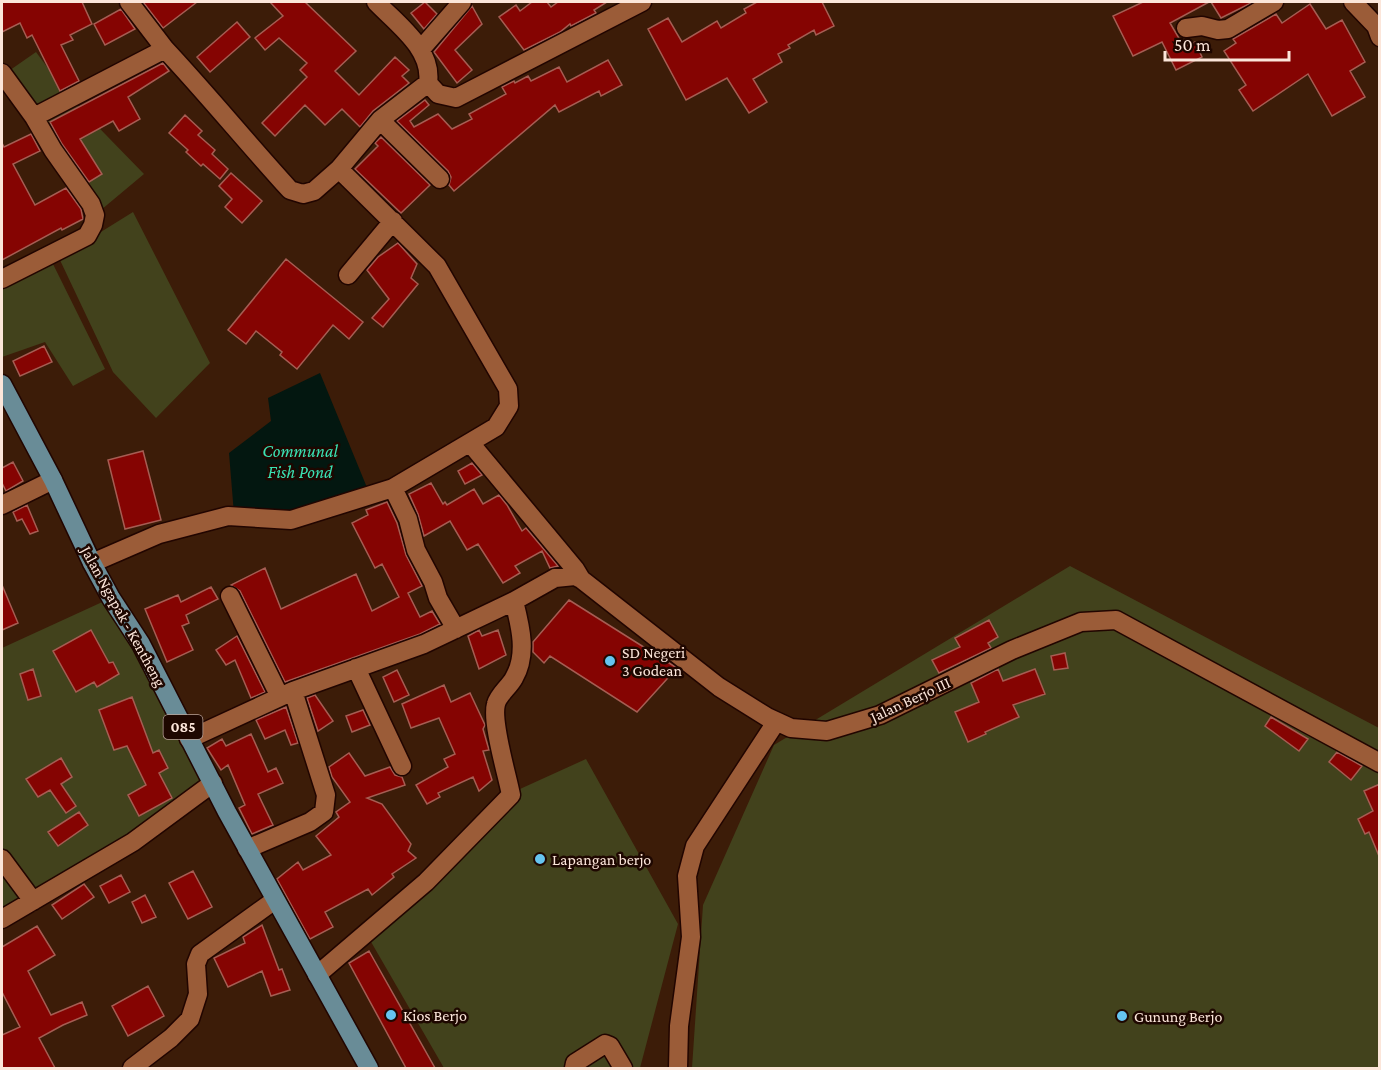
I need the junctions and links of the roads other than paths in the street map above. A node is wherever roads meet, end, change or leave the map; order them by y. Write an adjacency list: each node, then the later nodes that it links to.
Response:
1 (129, 2): 10 (street)
2 (376, 2): 9 (street)
3 (462, 2): 9 (street)
4 (642, 2): 12 (street)
5 (1274, 2): 7 (street)
6 (1353, 2): 8 (street)
7 (1186, 28)
8 (1378, 30)
9 (421, 49): 12 (street)
10 (165, 50): 13 (street); 15 (street)
11 (2, 73): 13 (street)
12 (428, 83): 14 (street)
13 (34, 117): 19 (street)
14 (380, 120): 15 (street); 16 (street)
15 (339, 169): 17 (street)
16 (440, 179)
17 (393, 221): 18 (street); 21 (street)
18 (348, 275)
19 (2, 279)
20 (2, 384): 22 (main road, Jalan Ngapak - Kentheng / 085)
21 (471, 444): 23 (street); 26 (street, Jalan Berjo III)
22 (52, 480): 24 (street); 25 (main road, Jalan Ngapak - Kentheng / 085)
23 (393, 488): 25 (street); 29 (street)
24 (2, 505)
25 (92, 563): 33 (main road, Jalan Ngapak - Kentheng / 085)
26 (581, 579): 28 (street); 32 (street, Jalan Berjo III)
27 (230, 596): 31 (street)
28 (514, 601): 29 (street); 42 (street)
29 (456, 628): 30 (street)
30 (356, 668): 31 (street); 35 (street)
31 (287, 694): 33 (street); 37 (street)
32 (776, 722): 34 (street, Jalan Berjo III); 47 (street)
33 (189, 739): 36 (main road, Jalan Ngapak - Kentheng / 085)
34 (1380, 763)
35 (402, 766)
36 (213, 783): 37 (main road, Jalan Ngapak - Kentheng / 085); 40 (street)
37 (247, 849): 39 (main road, Jalan Ngapak - Kentheng / 085)
38 (2, 859): 40 (street)
39 (276, 900): 42 (main road, Jalan Ngapak - Kentheng / 085); 43 (street)
40 (33, 901): 41 (street)
41 (2, 919)
42 (317, 975): 44 (main road, Jalan Ngapak - Kentheng / 085)
43 (132, 1068)
44 (369, 1068)
45 (574, 1068): 46 (street)
46 (623, 1068)
47 (678, 1068)

